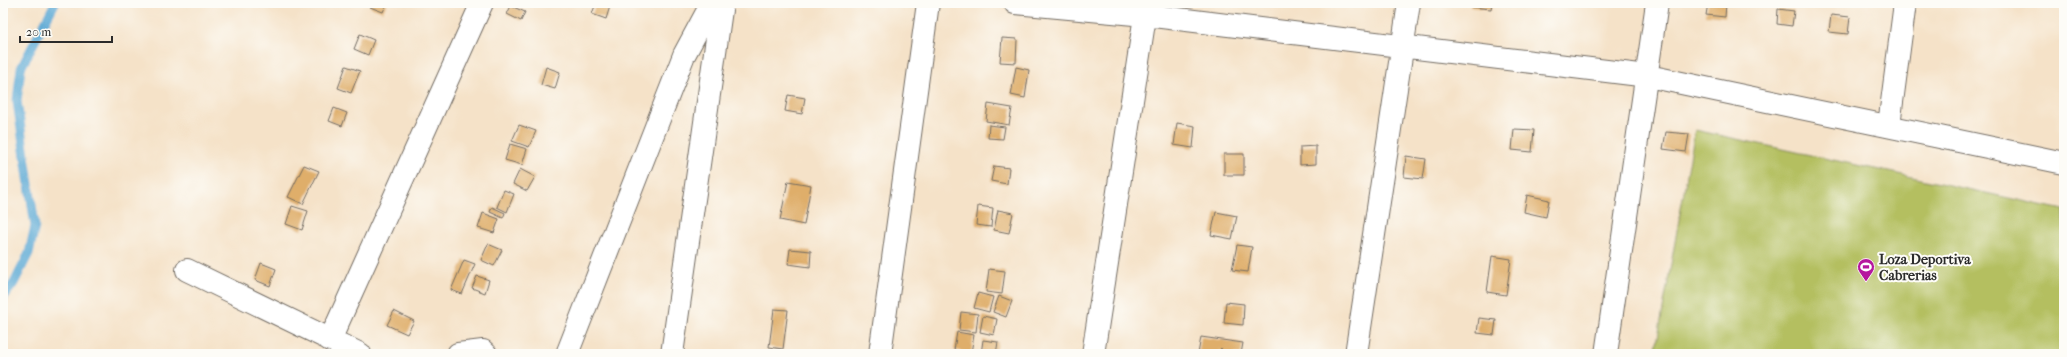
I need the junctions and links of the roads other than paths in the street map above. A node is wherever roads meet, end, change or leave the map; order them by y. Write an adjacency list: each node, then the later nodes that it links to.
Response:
1 (482, 3): 15 (street)
2 (712, 3): 19 (street)
3 (722, 3): 20 (street)
4 (928, 3): 21 (street)
5 (1014, 3): 9 (street)
6 (1409, 3): 10 (street)
7 (1657, 3): 11 (street)
8 (1905, 3): 12 (street)
9 (1146, 9): 10 (street); 22 (street)
10 (1403, 46): 11 (street); 23 (street)
11 (1648, 76): 12 (street); 24 (street)
12 (1889, 125): 13 (street)
13 (2064, 163)
14 (187, 270): 15 (street)
15 (330, 340): 16 (street)
16 (360, 354)
17 (458, 354): 18 (street)
18 (486, 354)
19 (567, 354)
20 (672, 354)
21 (880, 354)
22 (1093, 354)
23 (1356, 354)
24 (1606, 354)

